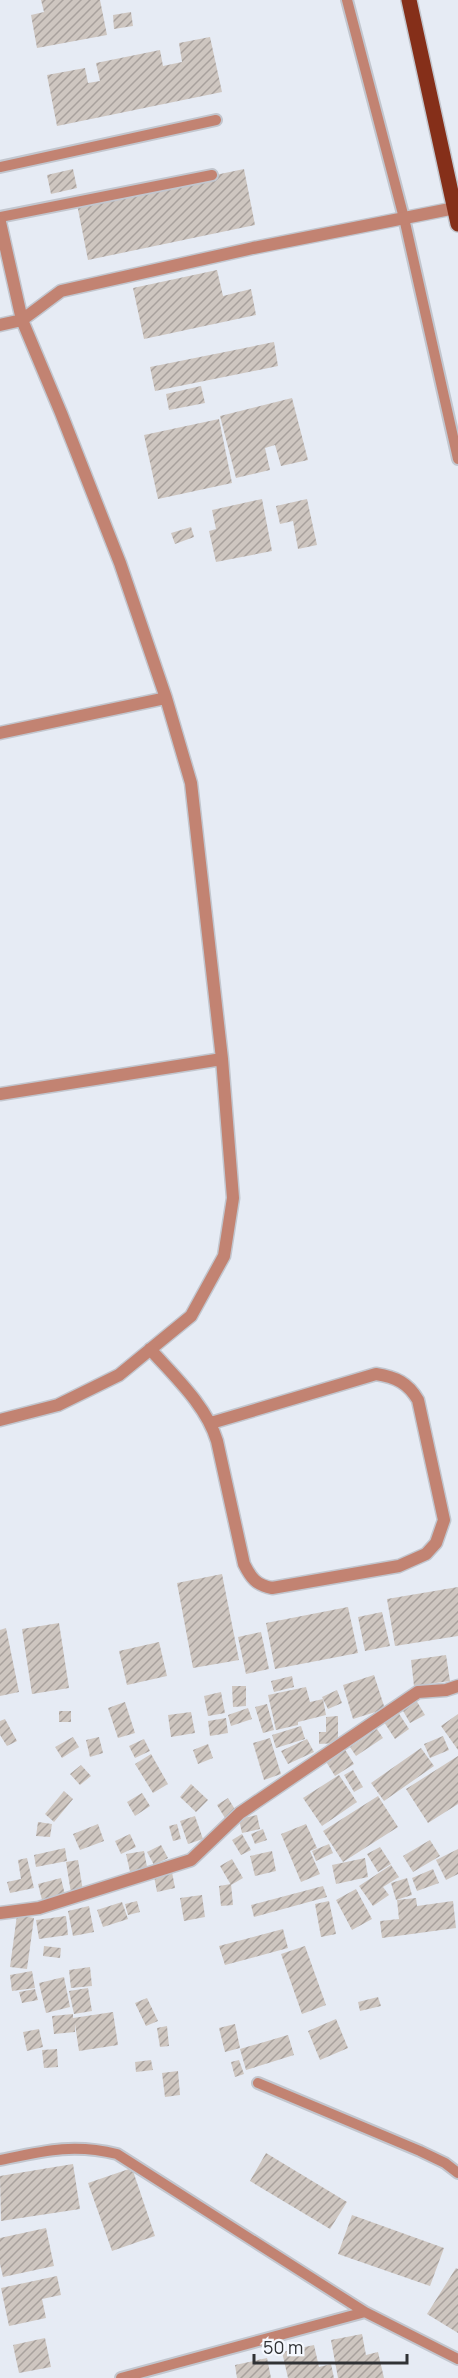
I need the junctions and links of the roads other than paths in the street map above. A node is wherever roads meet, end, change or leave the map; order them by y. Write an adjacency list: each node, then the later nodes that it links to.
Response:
1 (347, 0): 8 (lane)
2 (409, 0): 6 (main road)
3 (216, 120): 4 (lane)
4 (0, 167)
5 (212, 175): 7 (lane)
6 (454, 208): 8 (street); 10 (main road)
7 (0, 217)
8 (404, 218): 11 (street); 13 (lane)
9 (0, 222): 11 (street)
10 (458, 224)
11 (22, 320): 12 (street); 14 (street)
12 (0, 325)
13 (458, 459)
14 (166, 698): 15 (street); 16 (street)
15 (0, 733)
16 (222, 1059): 17 (street); 18 (street)
17 (0, 1094)
18 (150, 1349): 19 (street); 20 (street)
19 (0, 1420)
20 (211, 1423): 20 (street)
21 (458, 1686): 22 (street)
22 (0, 1913)
23 (258, 2083): 25 (lane)
24 (0, 2160): 26 (lane)
25 (458, 2173)
26 (364, 2312): 27 (lane); 28 (lane)
27 (458, 2360)
28 (121, 2378)

